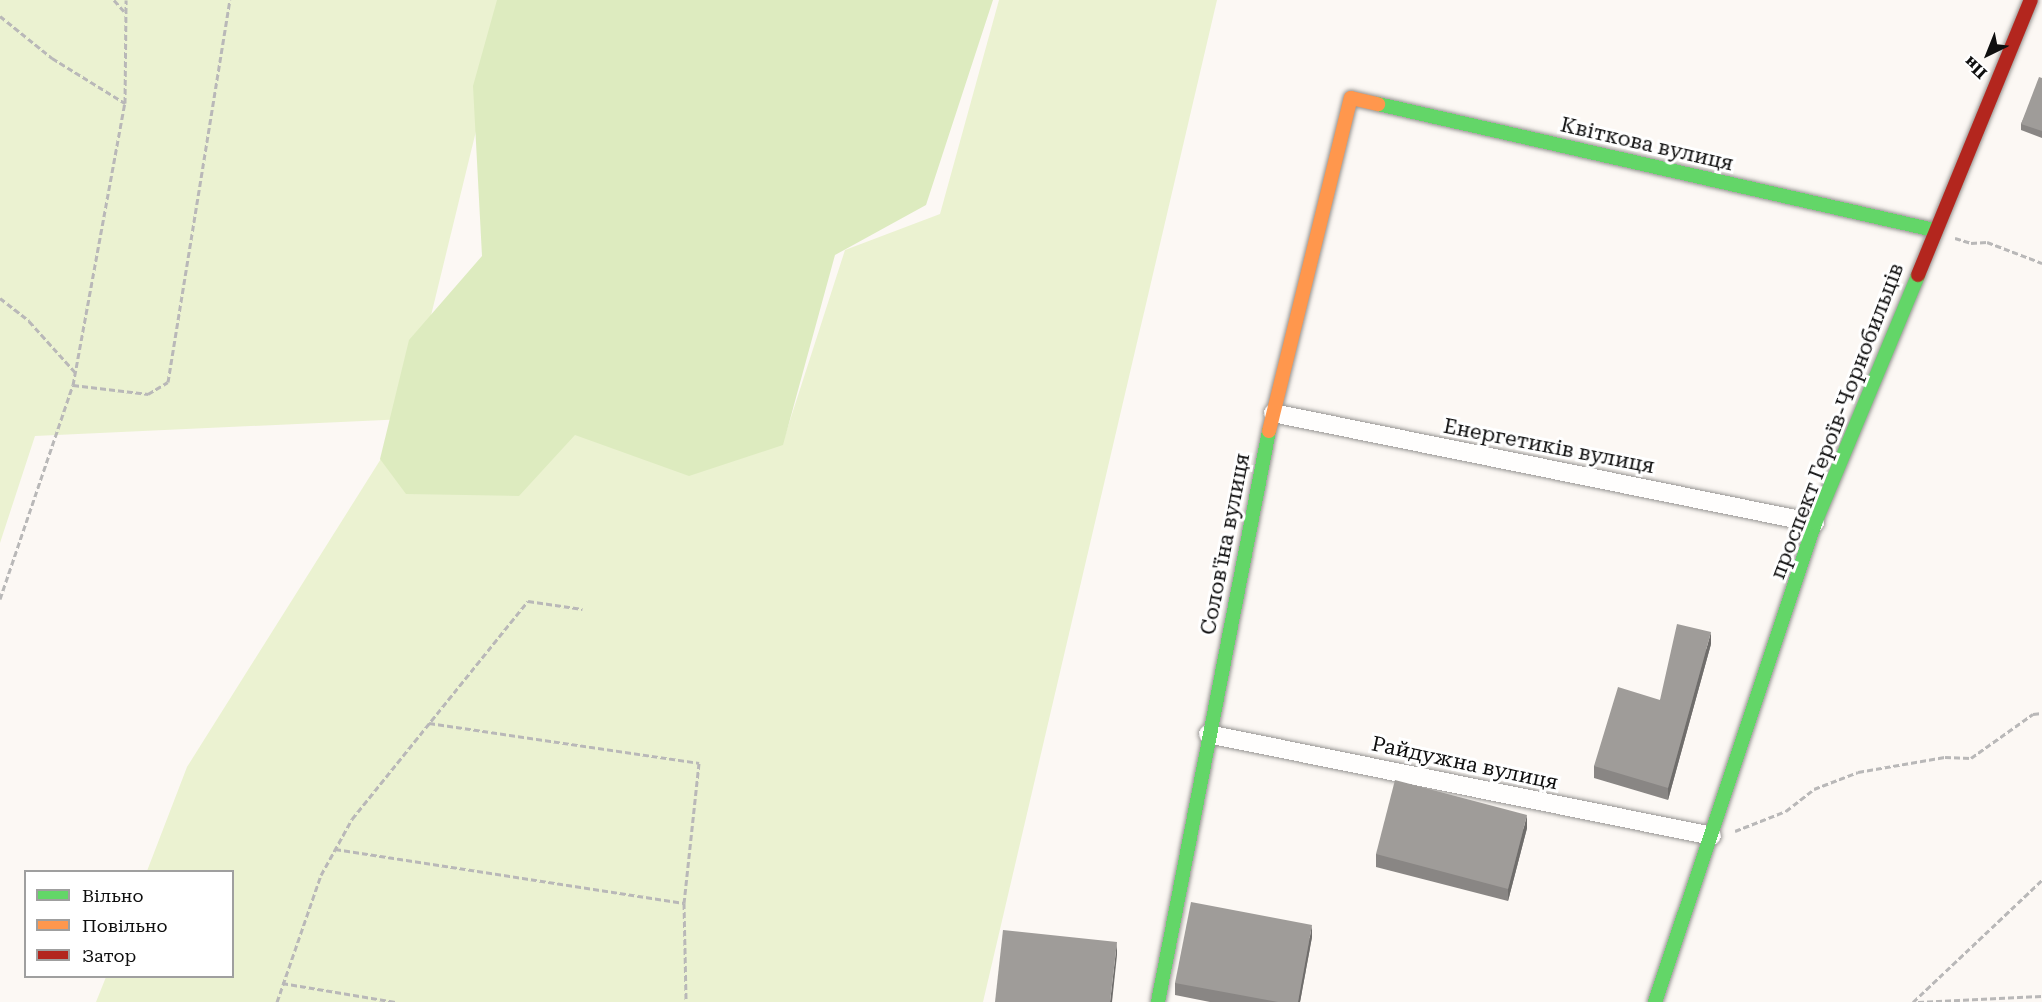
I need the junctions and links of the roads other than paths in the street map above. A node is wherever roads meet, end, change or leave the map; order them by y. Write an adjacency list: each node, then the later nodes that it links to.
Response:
1 (2031, 0): 3 (street, проспект Героїв-Чорнобильців)
2 (1351, 98): 3 (street, Квіткова вулиця); 4 (street, Солов'їна вулиця)
3 (1934, 230): 5 (street, проспект Героїв-Чорнобильців)
4 (1273, 413): 5 (street, Енергетиків вулиця); 6 (street, Солов'їна вулиця)
5 (1815, 523): 7 (street, проспект Героїв-Чорнобильців)
6 (1208, 734): 7 (street, Райдужна вулиця); 8 (street, Солов'їна вулиця)
7 (1712, 837): 9 (street, проспект Героїв-Чорнобильців)
8 (1158, 1002)
9 (1655, 1002)

